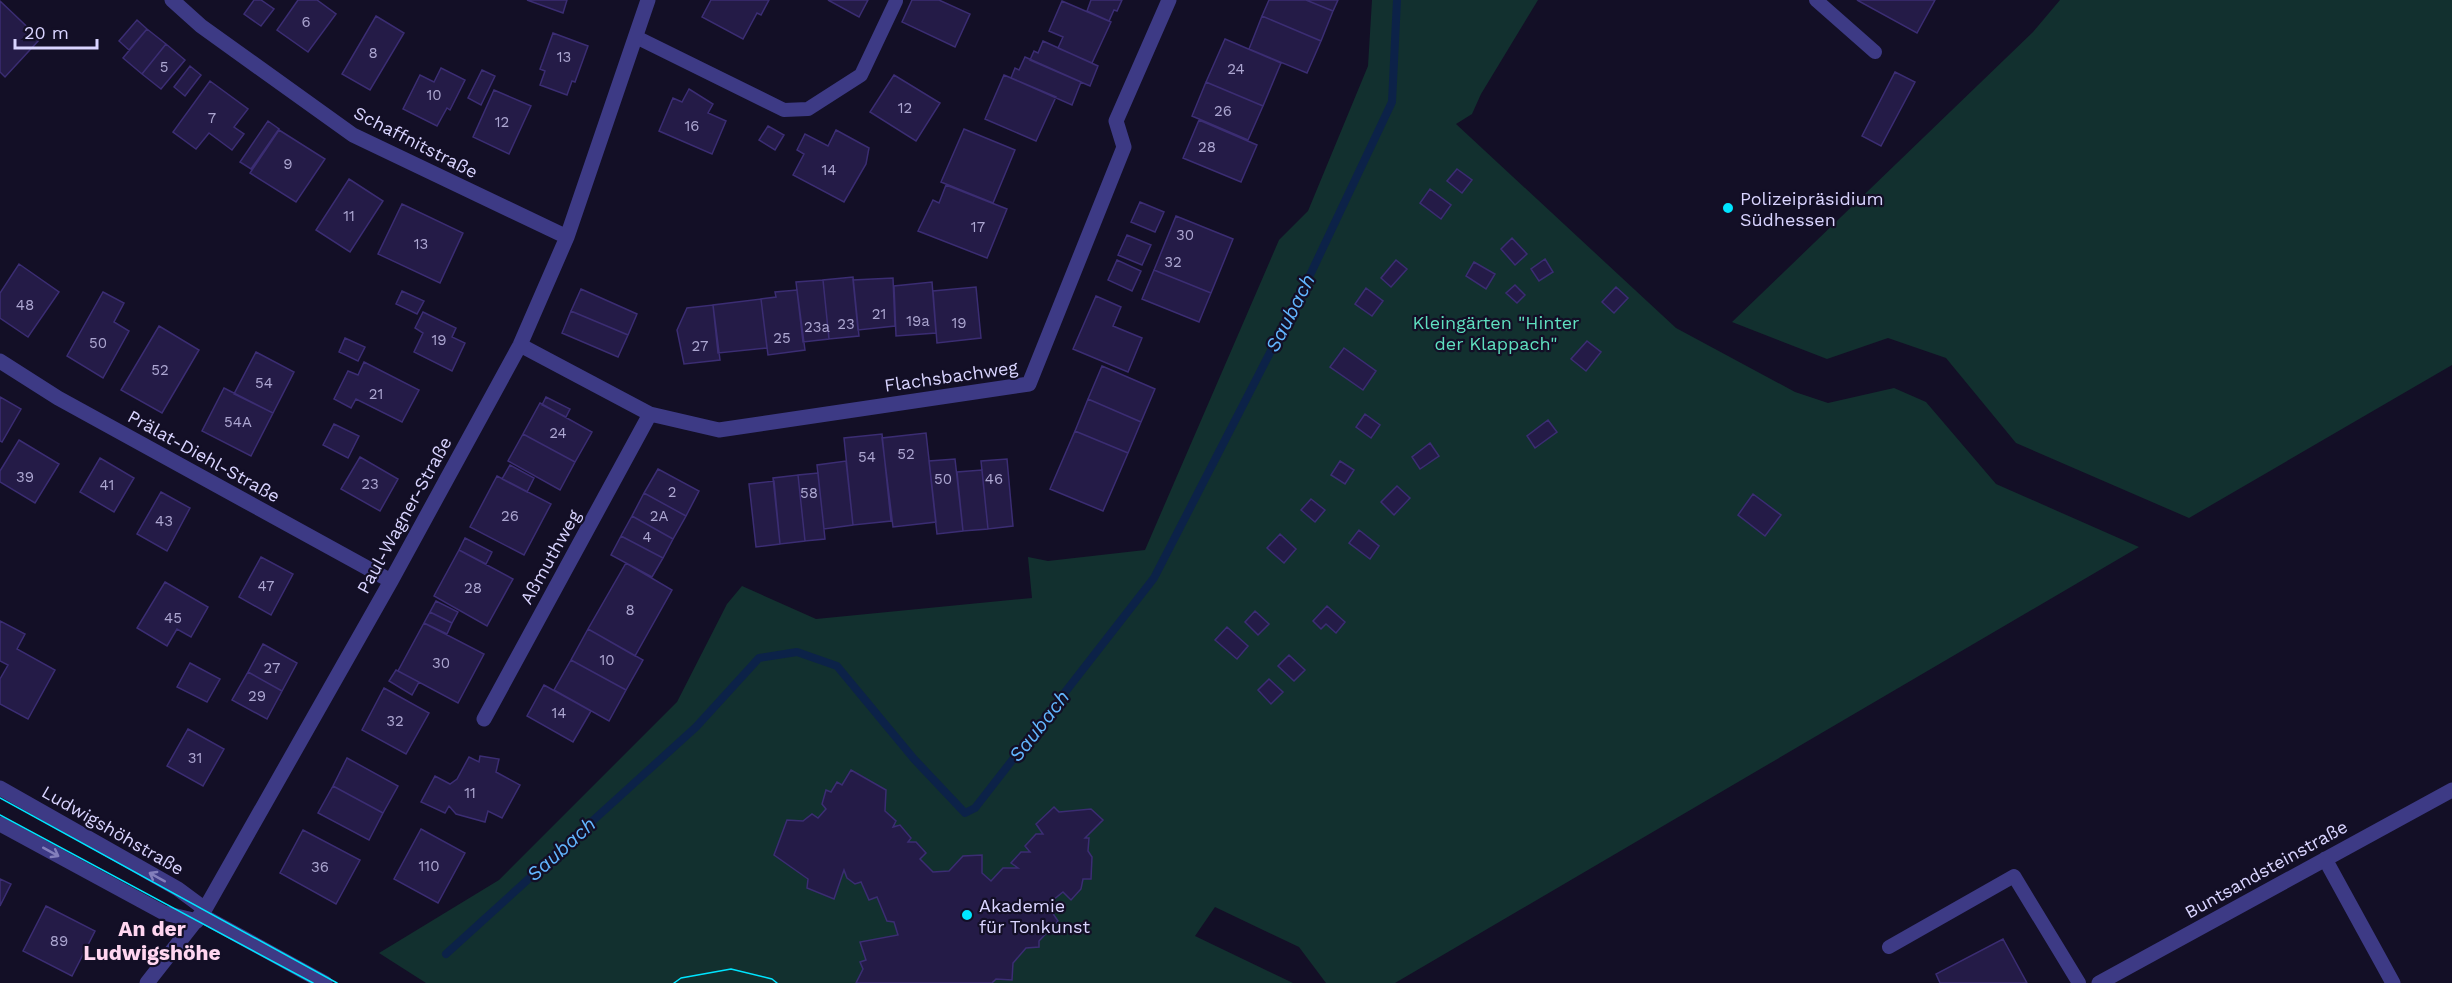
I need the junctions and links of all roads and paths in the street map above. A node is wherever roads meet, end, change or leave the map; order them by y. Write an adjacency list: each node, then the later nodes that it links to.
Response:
1 (172, 0): 8 (street, Schaffnitstraße)
2 (648, 0): 6 (street, Paul-Wagner-Straße)
3 (1169, 0): 11 (street, Flachsbachweg)
4 (1816, 0): 7 (lane)
5 (896, 1): 6 (lane)
6 (636, 37): 8 (street, Paul-Wagner-Straße)
7 (1875, 52)
8 (567, 237): 9 (street, Paul-Wagner-Straße)
9 (520, 345): 11 (street, Flachsbachweg); 12 (street, Paul-Wagner-Straße)
10 (0, 361): 12 (street, Prälat-Diehl-Straße)
11 (650, 414): 13 (street, Aßmuthweg)
12 (391, 581): 18 (street, Paul-Wagner-Straße)
13 (484, 719)
14 (0, 788): 18 (street, Ludwigshöhstraße, one-way to 14)
15 (2452, 790): 17 (street, Buntsandsteinstraße)
16 (0, 824): 18 (street, Ludwigshöhstraße, one-way to 18)
17 (2325, 859): 23 (street, Buntsandsteinstraße); 24 (street)
18 (201, 915): 20 (street, Paul-Wagner-Straße); 21 (street, Ludwigshöhstraße)
19 (1889, 947): 22 (lane)
20 (147, 983)
21 (325, 983)
22 (2079, 983)
23 (2099, 983)
24 (2393, 983)

